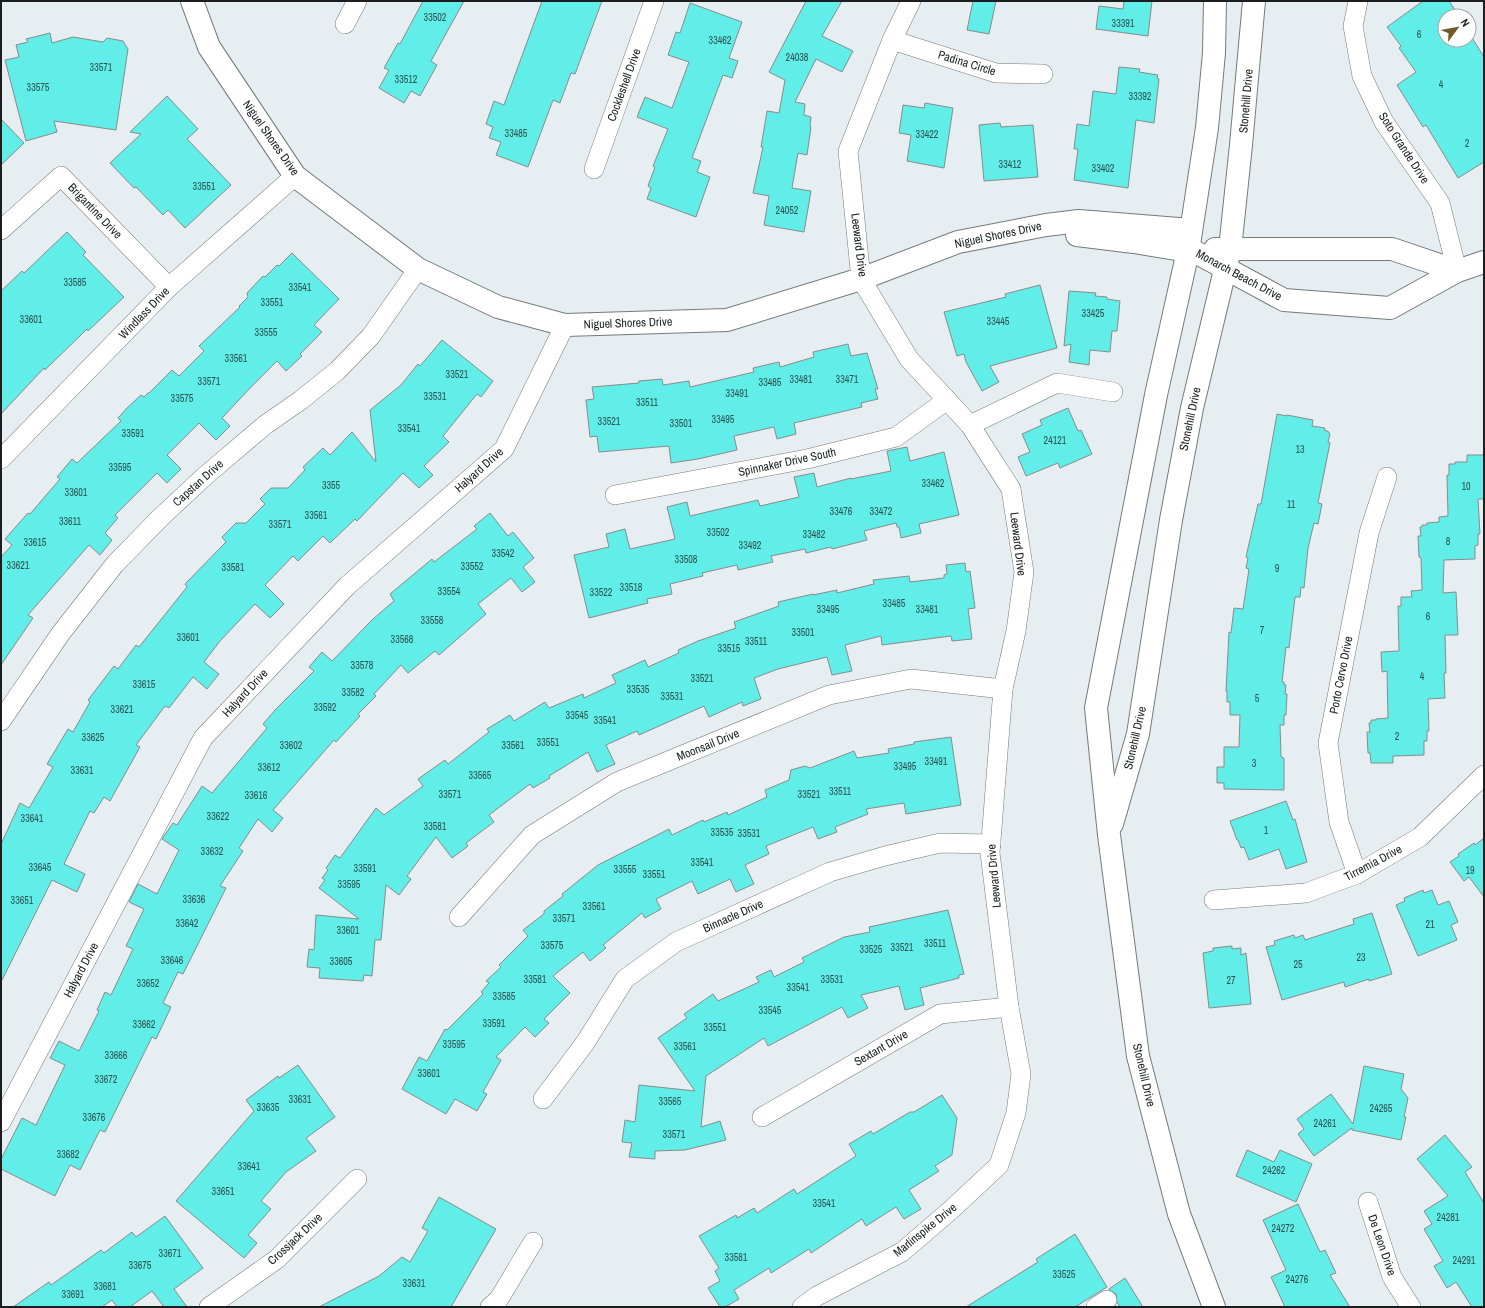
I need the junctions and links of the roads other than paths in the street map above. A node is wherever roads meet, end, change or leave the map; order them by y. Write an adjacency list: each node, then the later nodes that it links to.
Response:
1 (192, 1): 12 (main road, Niguel Shores Drive)
2 (357, 1): 8 (street)
3 (654, 1): 11 (street, Cockleshell Drive)
4 (911, 1): 9 (street, Leeward Drive)
5 (1215, 1): 15 (main road, Stonehill Drive)
6 (1254, 1): 16 (main road, Stonehill Drive)
7 (1358, 1): 19 (street, Soto Grande Drive)
8 (345, 24)
9 (892, 40): 10 (street, Padina Circle); 20 (street, Leeward Drive)
10 (1043, 74)
11 (594, 169)
12 (295, 176): 18 (main road, Niguel Shores Drive); 21 (street, Windlass Drive)
13 (1046, 225): 15 (main road, Monarch Beach Drive); 20 (main road, Niguel Shores Drive)
14 (1, 230): 21 (street, Brigantine Drive)
15 (1189, 243): 16 (main road, Monarch Beach Drive); 32 (main road, Stonehill Drive)
16 (1228, 258): 19 (main road, Monarch Beach Drive); 19 (main road, Monarch Beach Drive); 32 (main road, Stonehill Drive)
17 (1484, 262): 19 (main road, Monarch Beach Drive)
18 (418, 269): 22 (main road, Niguel Shores Drive); 30 (street, Capstan Drive)
19 (1457, 271)
20 (861, 279): 22 (main road, Niguel Shores Drive); 24 (street, Leeward Drive)
21 (169, 287): 26 (street, Windlass Drive)
22 (565, 325): 40 (street, Halyard Drive)
23 (1113, 392): 25 (street)
24 (947, 400): 25 (street, Leeward Drive); 28 (street, Spinnaker Drive South)
25 (970, 425): 29 (street, Leeward Drive)
26 (1, 459)
27 (1387, 477): 34 (street, Porto Cervo Drive)
28 (615, 495)
29 (1003, 690): 33 (street, Leeward Drive); 36 (street, Moonsail Drive)
30 (1, 721)
31 (1484, 775): 34 (street, Tirremia Drive)
32 (1109, 835): 48 (main road, Stonehill Drive)
33 (991, 844): 37 (street, Leeward Drive); 38 (street, Binnacle Drive)
34 (1357, 874): 35 (street, Tirremia Drive)
35 (1214, 900)
36 (459, 917)
37 (1009, 1007): 39 (street, Sextant Drive); 41 (street, Leeward Drive)
38 (543, 1099)
39 (762, 1117)
40 (1, 1122)
41 (999, 1165): 47 (street, Marlinspike Drive)
42 (357, 1179): 45 (street, Crossjack Drive)
43 (1368, 1202): 49 (street, De Leon Drive)
44 (533, 1242): 46 (street)
45 (209, 1307)
46 (490, 1307)
47 (802, 1307)
48 (1214, 1307)
49 (1411, 1307)

